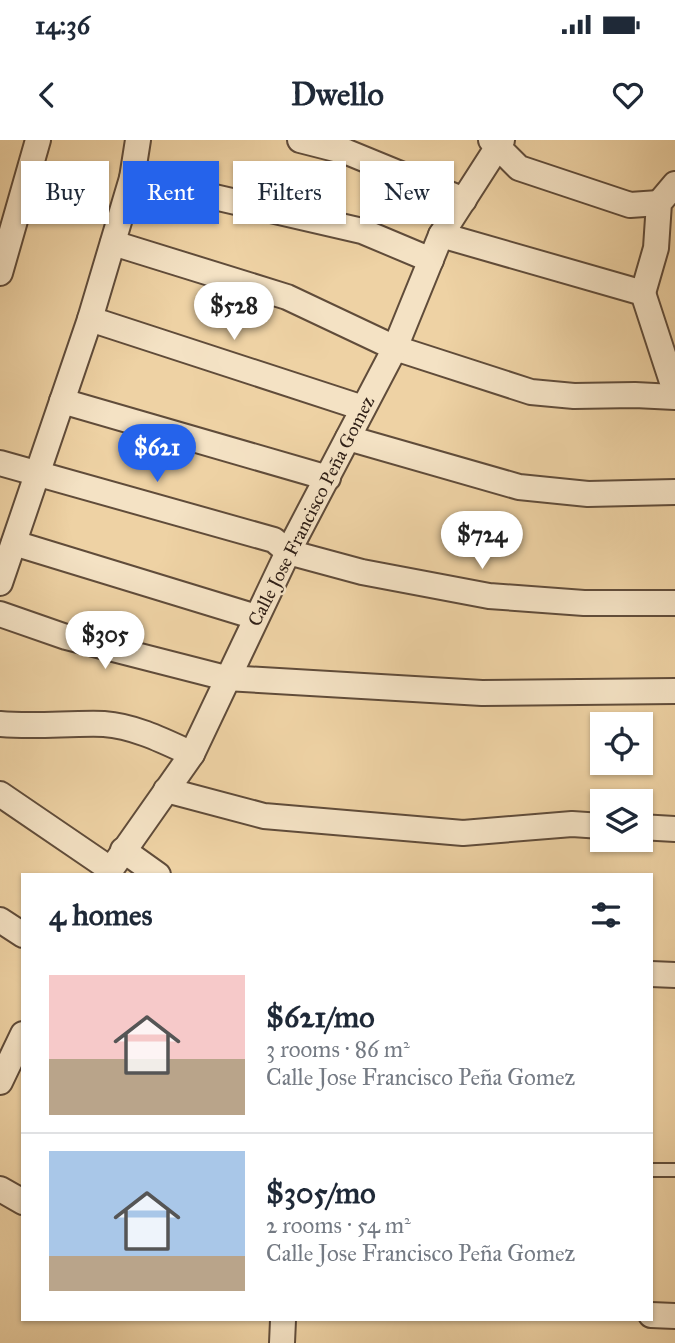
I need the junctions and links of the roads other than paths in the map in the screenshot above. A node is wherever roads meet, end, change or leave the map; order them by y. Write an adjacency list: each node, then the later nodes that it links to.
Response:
1 (38, 140): 14 (street)
2 (138, 140): 5 (street)
3 (300, 140): 8 (street)
4 (497, 142): 8 (street, Calle Jose Francisco Peña Gomez); 9 (street)
5 (135, 161)
6 (675, 184): 9 (street)
7 (219, 197): 13 (street)
8 (464, 200): 11 (street, Calle Jose Francisco Peña Gomez)
9 (659, 203): 15 (street)
10 (123, 208): 12 (street)
11 (441, 236): 13 (street, Calle Jose Francisco Peña Gomez); 15 (street)
12 (113, 243): 16 (street); 17 (street)
13 (431, 260): 17 (street, Calle Jose Francisco Peña Gomez)
14 (0, 273)
15 (643, 293): 18 (street)
16 (90, 319): 20 (street); 21 (street)
17 (395, 348): 19 (street); 21 (street, Calle Jose Francisco Peña Gomez)
18 (675, 391)
19 (675, 397)
20 (62, 401): 24 (street); 25 (street)
21 (363, 408): 22 (street, Calle Jose Francisco Peña Gomez)
22 (348, 438): 25 (street, Calle Jose Francisco Peña Gomez); 26 (street)
23 (0, 463): 24 (street)
24 (38, 474): 27 (street); 28 (street)
25 (328, 478): 28 (street, Calle Jose Francisco Peña Gomez)
26 (675, 492)
27 (14, 543): 29 (street); 32 (street)
28 (288, 552): 30 (street); 32 (street, Calle Jose Francisco Peña Gomez)
29 (0, 583)
30 (675, 603)
31 (0, 614): 33 (street)
32 (257, 617): 33 (street, Calle Jose Francisco Peña Gomez)
33 (226, 678): 34 (street); 36 (street, Calle Jose Francisco Peña Gomez)
34 (675, 691)
35 (0, 724): 36 (street)
36 (192, 754): 37 (street, Calle Jose Francisco Peña Gomez)
37 (166, 790): 39 (street); 42 (street, Calle Jose Francisco Peña Gomez)
38 (0, 794): 42 (street)
39 (590, 825)
40 (653, 828): 41 (street)
41 (675, 829)
42 (114, 865): 43 (street)
43 (149, 873)
44 (0, 920): 45 (street)
45 (21, 934)
46 (653, 974): 47 (street)
47 (675, 975)
48 (21, 1038): 49 (street)
49 (0, 1082)
50 (653, 1170): 51 (lane)
51 (675, 1170)
52 (0, 1189): 53 (street)
53 (21, 1201)
54 (653, 1315): 55 (street)
55 (675, 1316)
56 (283, 1321): 57 (street)
57 (282, 1343)

